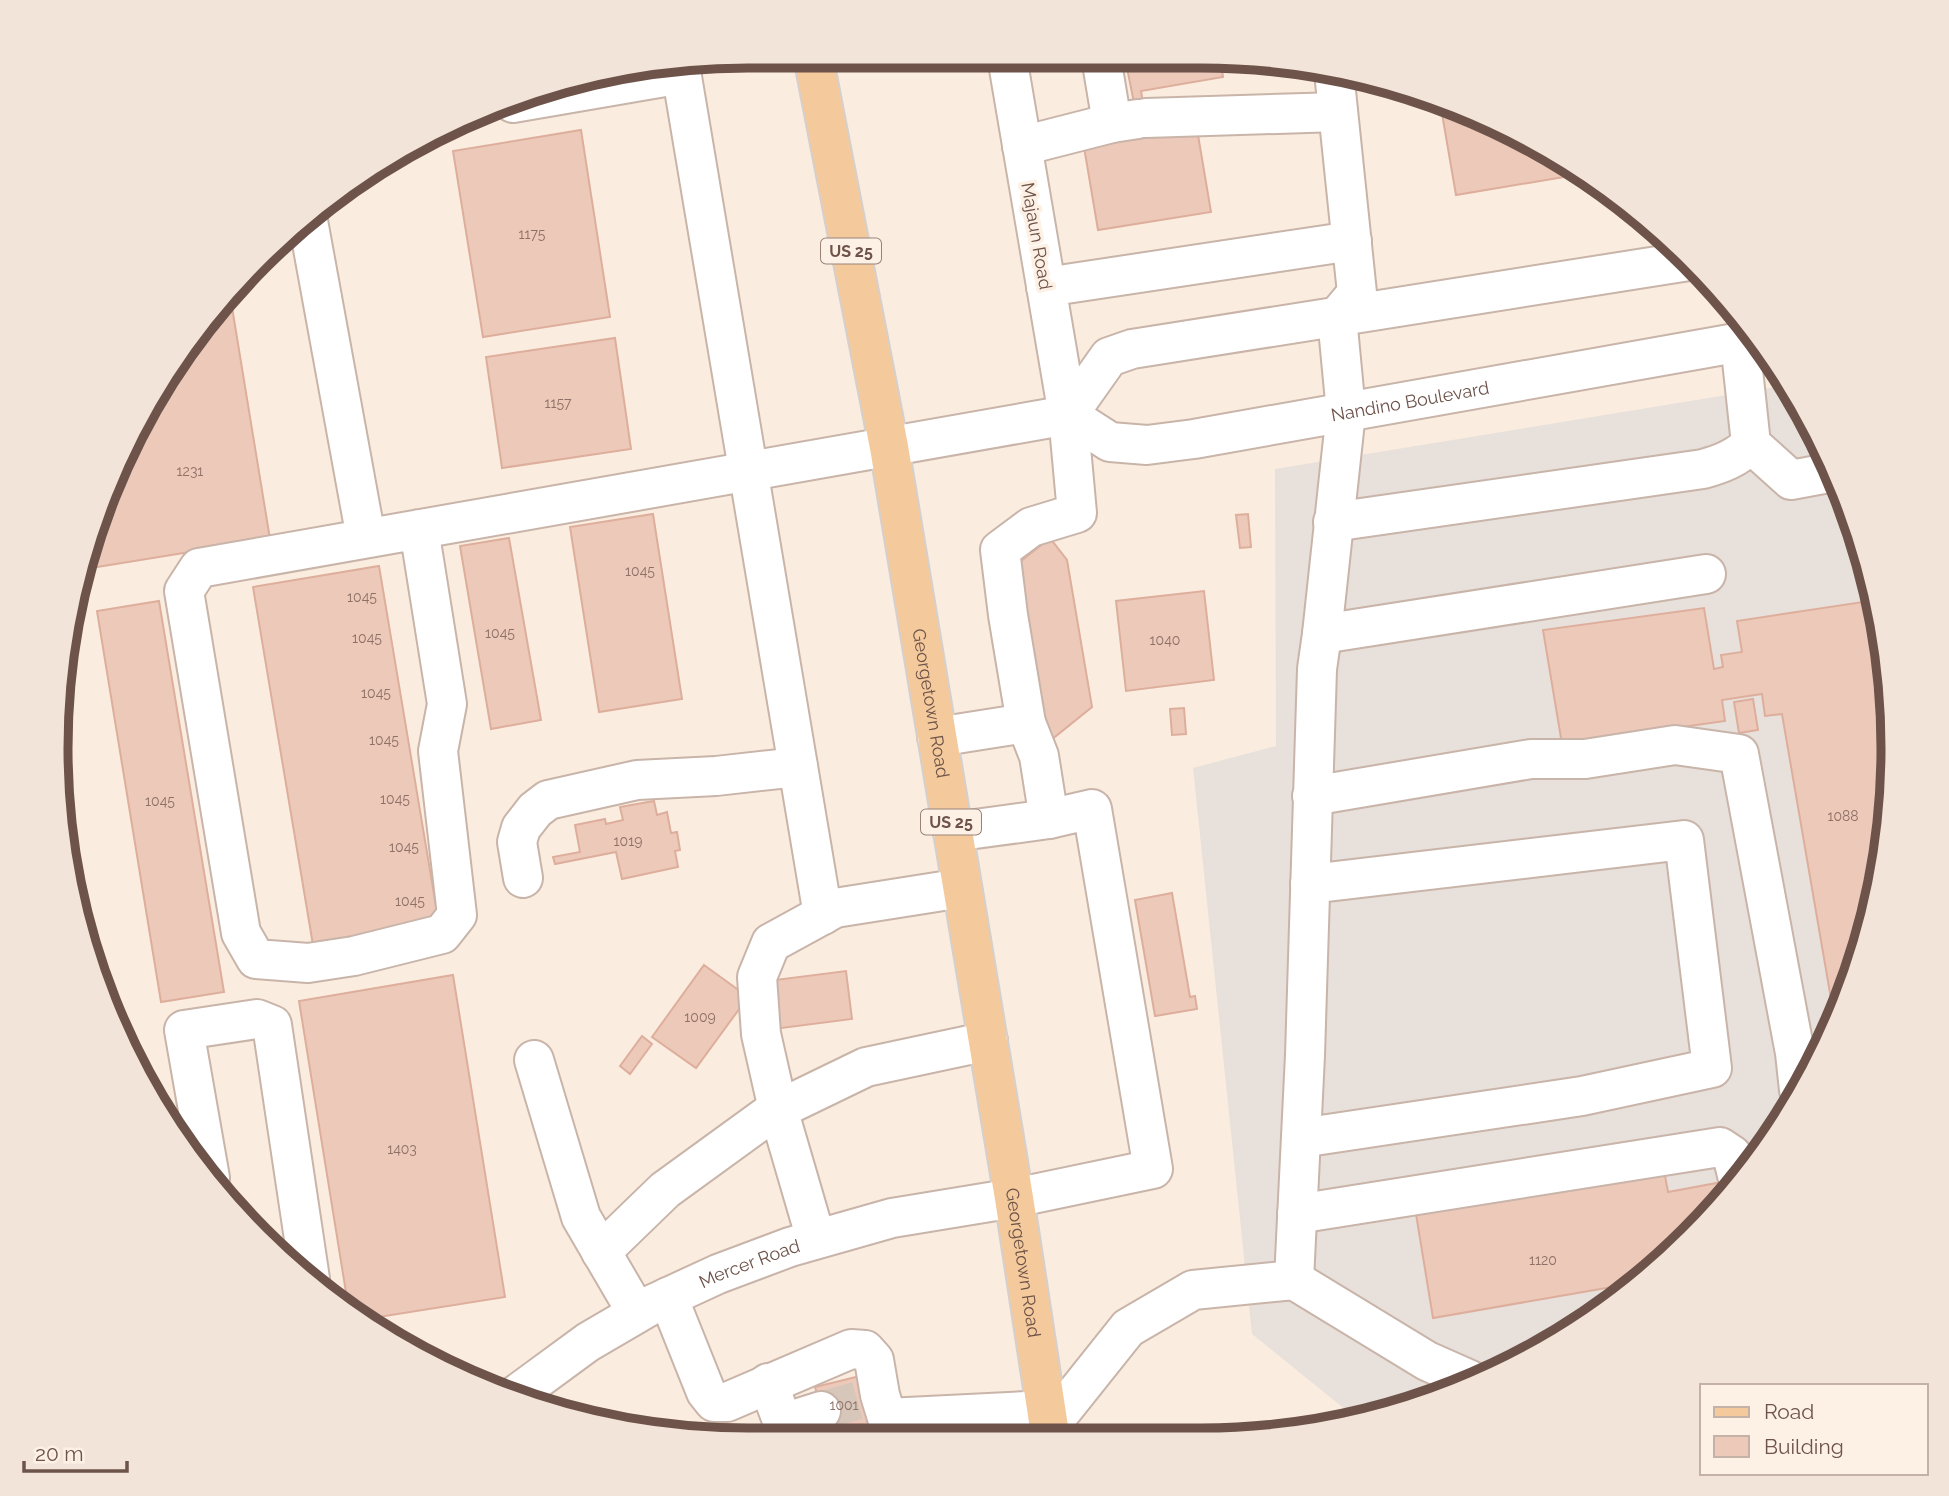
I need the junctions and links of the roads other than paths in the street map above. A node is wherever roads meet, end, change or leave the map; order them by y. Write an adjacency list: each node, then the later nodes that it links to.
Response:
1 (815, 68): 21 (main road, Georgetown Road / US 25)
2 (1009, 68): 10 (street, Majaun Road)
3 (1106, 68): 9 (street)
4 (681, 72): 22 (street)
5 (662, 74): 7 (street)
6 (1335, 81): 8 (street)
7 (568, 92)
8 (1338, 112): 9 (street); 12 (street)
9 (1132, 120): 10 (street)
10 (1022, 146): 14 (street, Majaun Road)
11 (309, 230): 26 (street)
12 (1352, 241): 14 (street); 15 (street)
13 (1677, 263): 15 (street)
14 (1046, 287): 19 (street, Majaun Road)
15 (1337, 317): 18 (street); 19 (street)
16 (1746, 342): 18 (street, Nandino Boulevard)
17 (1749, 347): 20 (street)
18 (1346, 412): 19 (street, Nandino Boulevard); 24 (street)
19 (1068, 415): 21 (street); 29 (street, Majaun Road)
20 (1751, 444): 23 (street); 24 (street)
21 (889, 447): 22 (street); 30 (main road, Georgetown Road / US 25)
22 (748, 471): 25 (street); 31 (street)
23 (1823, 474)
24 (1333, 522): 28 (street)
25 (419, 529): 26 (street); 26 (street)
26 (366, 538)
27 (1706, 574): 28 (street)
28 (1322, 634): 32 (street)
29 (1026, 723): 30 (street); 33 (street)
30 (937, 737): 34 (main road, Georgetown Road / US 25)
31 (798, 767): 35 (street); 38 (street)
32 (1312, 796): 36 (street); 41 (street)
33 (1049, 819): 34 (street); 46 (street, Mercer Road)
34 (953, 832): 37 (main road, Georgetown Road / US 25)
35 (523, 878)
36 (1310, 884): 43 (street); 43 (street)
37 (962, 888): 38 (street); 39 (main road, Georgetown Road / US 25)
38 (823, 915): 42 (street)
39 (988, 1041): 42 (street); 46 (main road, Georgetown Road / US 25)
40 (534, 1060): 49 (street)
41 (1797, 1074)
42 (778, 1109): 48 (street); 49 (street)
43 (1301, 1138): 47 (street)
44 (207, 1159): 50 (street)
45 (1735, 1168): 47 (street)
46 (1014, 1198): 48 (street, Mercer Road); 58 (main road, Georgetown Road / US 25)
47 (1297, 1214): 51 (street)
48 (816, 1239): 52 (street, Mercer Road)
49 (601, 1252): 52 (street)
50 (297, 1256)
51 (1294, 1280): 53 (street); 58 (street)
52 (653, 1305): 54 (street); 55 (street, Mercer Road)
53 (1461, 1376)
54 (768, 1383): 57 (street); 59 (street)
55 (523, 1389)
56 (821, 1411): 59 (street)
57 (881, 1412): 58 (street)
58 (1048, 1424)
59 (785, 1428)

